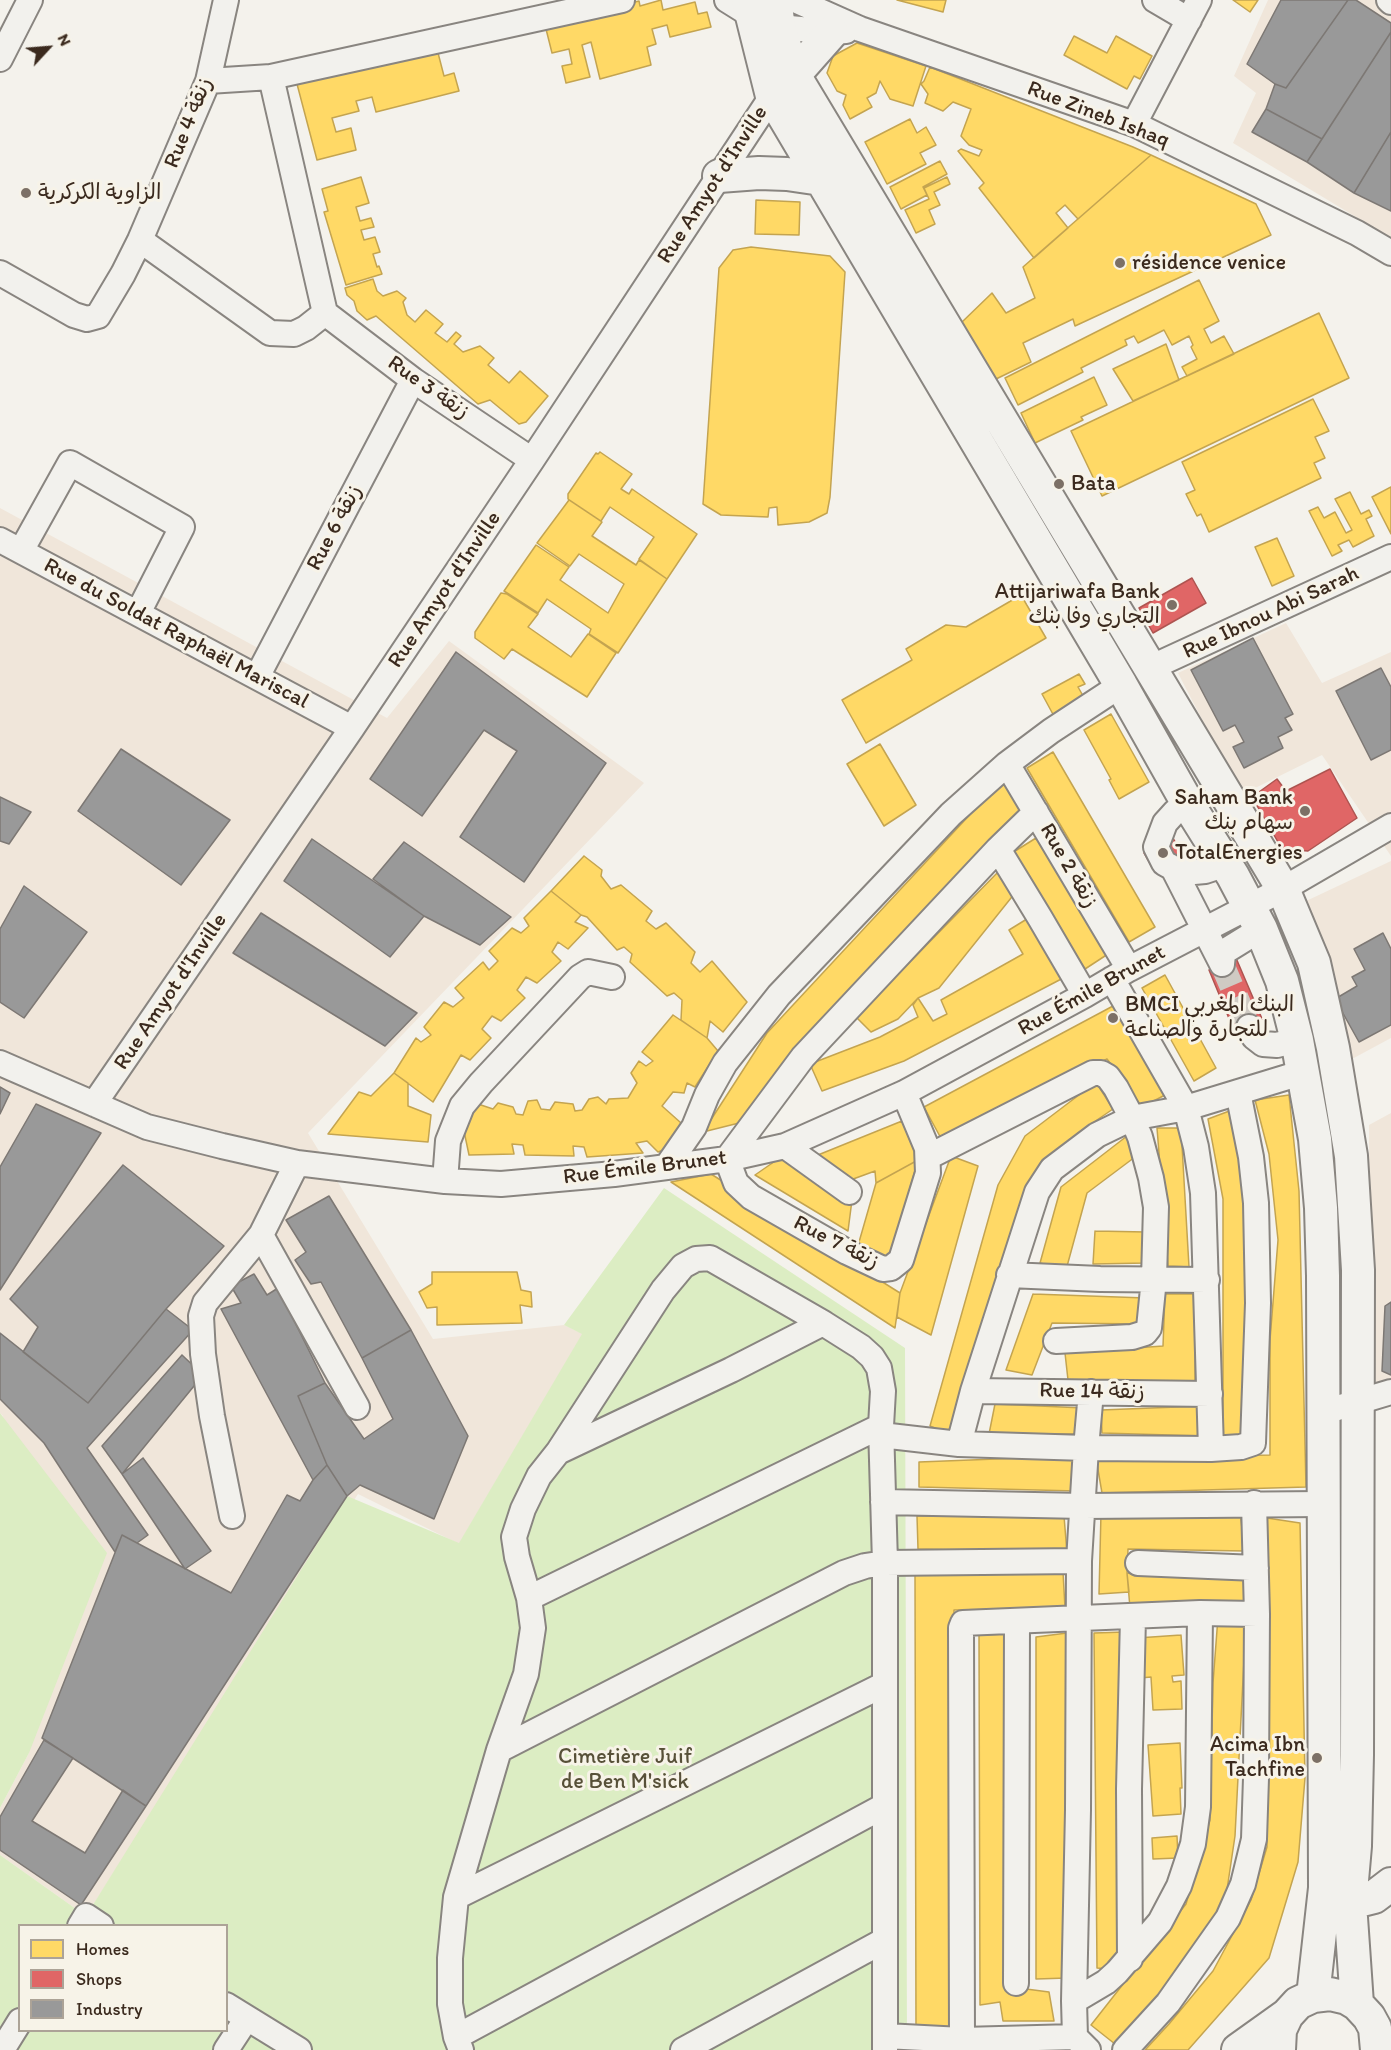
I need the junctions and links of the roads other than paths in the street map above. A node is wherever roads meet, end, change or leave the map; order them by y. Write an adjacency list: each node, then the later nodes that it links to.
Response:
1 (30, 0): 10 (street)
2 (226, 0): 12 (street, Rue 4 زنقة)
3 (622, 0): 7 (street)
4 (795, 0): 9 (street, Rue Zineb Ishaq)
5 (1155, 0): 8 (street)
6 (756, 8): 9 (street, Rue Zineb Ishaq); 13 (main road)
7 (542, 9): 11 (street)
8 (1194, 10): 14 (street)
9 (846, 31): 13 (main road); 14 (street, Rue Zineb Ishaq)
10 (0, 59)
11 (272, 76): 12 (street); 20 (street)
12 (208, 81): 17 (street, Rue 4 زنقة)
13 (783, 85): 15 (street, Rue Amyot d'Inville); 16 (main road); 26 (main road)
14 (1134, 124): 18 (street, Rue Zineb Ishaq)
15 (719, 176): 16 (main road); 22 (street, Rue Amyot d'Inville)
16 (821, 179): 28 (main road)
17 (140, 240): 19 (street, Rue 4 زنقة); 20 (street)
18 (1391, 253)
19 (0, 273)
20 (326, 313): 21 (street, Rue 3 زنقة)
21 (413, 380): 22 (street, Rue 3 زنقة); 27 (street, Rue 6 زنقة)
22 (532, 460): 29 (street, Rue Amyot d'Inville)
23 (10, 545): 25 (street, Rue du Soldat Raphaël Mariscal); 25 (street)
24 (1391, 557): 26 (street, Rue Ibnou Abi Sarah)
25 (138, 613): 27 (street, Rue du Soldat Raphaël Mariscal)
26 (1150, 668): 37 (main road)
27 (256, 677): 29 (street, Rue du Soldat Raphaël Mariscal)
28 (1121, 685): 30 (street); 31 (main road)
29 (352, 728): 49 (street, Rue Amyot d'Inville)
30 (1007, 764): 32 (street, Rue 2 زنقة); 56 (street)
31 (1188, 804): 35 (main road); 36 (street)
32 (1036, 812): 34 (street); 40 (street, Rue 2 زنقة)
33 (1391, 826): 37 (street)
34 (998, 849): 42 (street); 54 (street)
35 (1226, 864): 36 (street); 38 (main road)
36 (1173, 868): 39 (street)
37 (1283, 889): 38 (street); 69 (main road)
38 (1255, 917): 39 (street, Rue Émile Brunet); 39 (street); 44 (main road)
39 (1205, 929): 40 (street, Rue Émile Brunet)
40 (1120, 974): 42 (street, Rue Émile Brunet); 50 (street, Rue 2 زنقة)
41 (612, 977): 57 (street)
42 (1085, 995): 48 (street, Rue Émile Brunet)
43 (1249, 1027): 44 (street)
44 (1297, 1040): 46 (main road)
45 (0, 1062): 49 (street, Rue Émile Brunet)
46 (1304, 1072): 47 (street); 71 (main road)
47 (1238, 1092): 50 (street); 75 (street)
48 (904, 1093): 52 (street, Rue Émile Brunet); 53 (street, Rue 7 زنقة)
49 (94, 1104): 55 (street, Rue Émile Brunet)
50 (1186, 1108): 51 (street); 62 (street, Rue 2 زنقة)
51 (1132, 1118): 53 (street); 60 (street); 61 (street)
52 (785, 1146): 54 (street, Rue Émile Brunet); 58 (street)
53 (928, 1156): 54 (street, Rue 7 زنقة)
54 (727, 1159): 56 (street, Rue Émile Brunet)
55 (297, 1163): 57 (street, Rue Émile Brunet); 59 (street)
56 (667, 1166): 57 (street, Rue Émile Brunet)
57 (445, 1181)
58 (849, 1192)
59 (261, 1235): 70 (street); 81 (street)
60 (1010, 1275): 61 (street); 65 (street)
61 (1154, 1279): 62 (street); 64 (street)
62 (1207, 1280): 68 (street, Rue 2 زنقة)
63 (822, 1323): 72 (street); 76 (street); 76 (street)
64 (1056, 1341)
65 (973, 1391): 66 (street, Rue 14 زنقة); 73 (street)
66 (1092, 1392): 68 (street, Rue 14 زنقة); 74 (street)
67 (1391, 1392): 69 (street)
68 (1210, 1394): 75 (street, Rue 2 زنقة)
69 (1359, 1403): 71 (street); 97 (main road)
70 (357, 1407)
71 (1324, 1412): 79 (main road)
72 (881, 1431): 73 (street); 77 (street); 86 (street)
73 (958, 1444): 74 (street)
74 (1086, 1448): 75 (street); 80 (street)
75 (1211, 1449)
76 (558, 1452): 86 (street)
77 (883, 1502): 80 (street); 83 (street)
78 (1254, 1503): 79 (street); 80 (street); 85 (street)
79 (1323, 1504): 97 (main road)
80 (1083, 1506): 82 (street)
81 (232, 1516)
82 (1079, 1561): 83 (street); 90 (street)
83 (885, 1563): 92 (street); 93 (street)
84 (1138, 1563): 85 (street)
85 (1256, 1568): 88 (street)
86 (529, 1598): 93 (street)
87 (1200, 1612): 88 (street); 89 (street); 102 (street)
88 (1257, 1614): 119 (street)
89 (1133, 1617): 90 (street); 102 (street)
90 (1078, 1619): 91 (street); 105 (street)
91 (1017, 1622): 103 (street); 111 (street)
92 (883, 1684): 94 (street); 98 (street)
93 (499, 1750): 98 (street)
94 (884, 1806): 101 (street); 112 (street)
95 (1391, 1864): 97 (main road)
96 (1391, 1884): 97 (main road)
97 (1338, 1895): 104 (main road); 106 (main road)
98 (456, 1897): 112 (street)
99 (81, 1924): 100 (street)
100 (98, 1924)
101 (885, 1940): 113 (street); 118 (street)
102 (1130, 1959): 105 (street)
103 (1016, 1983)
104 (1313, 1996): 106 (main road); 108 (main road)
105 (1074, 2001): 114 (street)
106 (1357, 2004): 122 (main road)
107 (228, 2006): 109 (street)
108 (1287, 2015): 120 (main road); 121 (main road)
109 (247, 2018): 116 (street); 117 (street)
110 (18, 2024): 115 (street)
111 (962, 2040): 113 (street); 114 (street)
112 (458, 2043)
113 (885, 2043)
114 (1081, 2044)
115 (2, 2050)
116 (226, 2050)
117 (299, 2050)
118 (683, 2050)
119 (1125, 2050)
120 (1238, 2050)
121 (1279, 2050)
122 (1377, 2050)

